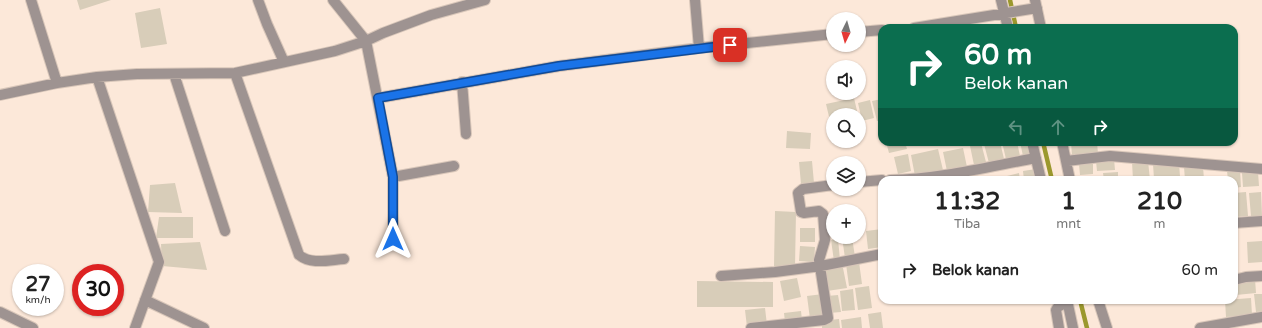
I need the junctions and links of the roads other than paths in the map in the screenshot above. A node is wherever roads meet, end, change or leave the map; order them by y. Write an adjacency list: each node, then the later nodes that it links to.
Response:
1 (31, 0): 22 (street)
2 (258, 0): 17 (street)
3 (333, 0): 15 (street)
4 (485, 0): 15 (street)
5 (695, 0): 16 (street)
6 (1001, 0): 8 (street)
7 (1035, 5): 8 (street); 11 (street)
8 (1008, 13): 9 (street); 10 (street)
9 (939, 24)
10 (1008, 24)
11 (1040, 24)
12 (878, 30): 13 (street)
13 (866, 31)
14 (826, 35): 16 (street)
15 (366, 41): 17 (street); 24 (street)
16 (699, 48): 21 (street)
17 (284, 62): 18 (street)
18 (235, 73): 19 (street); 44 (street)
19 (174, 74): 20 (street); 41 (street)
20 (97, 77): 22 (street); 49 (street)
21 (462, 82): 24 (street); 25 (street)
22 (56, 83): 23 (street)
23 (0, 95)
24 (378, 98): 35 (street)
25 (466, 134)
26 (1033, 146): 28 (street)
27 (1063, 146): 29 (street)
28 (1036, 158): 32 (street); 33 (street)
29 (1066, 161): 31 (street); 34 (street)
30 (454, 166): 35 (street)
31 (1262, 169)
32 (941, 176)
33 (1040, 176)
34 (1069, 176)
35 (393, 177): 42 (street)
36 (878, 180): 37 (street)
37 (866, 181)
38 (826, 186): 45 (street)
39 (1262, 221): 40 (street)
40 (1238, 223)
41 (225, 231)
42 (393, 239)
43 (878, 255): 45 (street)
44 (344, 259)
45 (821, 266): 46 (street); 58 (street)
46 (721, 276)
47 (1262, 276): 48 (street)
48 (1238, 279)
49 (145, 300): 56 (street); 57 (street)
50 (1062, 304): 59 (street)
51 (1068, 304): 60 (street)
52 (1101, 304): 61 (street)
53 (0, 312): 55 (street)
54 (1262, 316): 62 (street)
55 (33, 328)
56 (135, 328)
57 (204, 328)
58 (751, 328)
59 (1058, 328)
60 (1073, 328)
61 (1107, 328)
62 (1200, 328)

